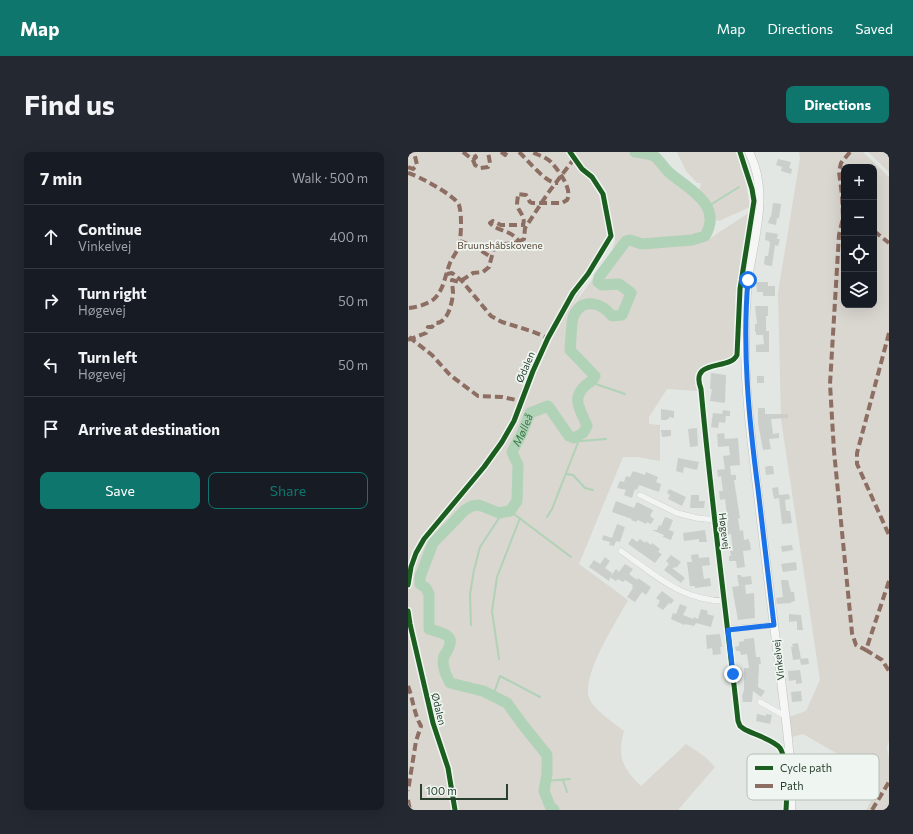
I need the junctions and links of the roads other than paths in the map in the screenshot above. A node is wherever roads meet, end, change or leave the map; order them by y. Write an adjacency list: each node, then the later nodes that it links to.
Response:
1 (570, 152): 7 (street, Ødalen)
2 (749, 152): 10 (street, Vinkelvej)
3 (700, 390): 5 (street, Høgevej)
4 (640, 494): 5 (street, Høgevej)
5 (715, 520): 8 (street, Høgevej)
6 (622, 551): 8 (street)
7 (408, 585)
8 (726, 602): 11 (street, Høgevej)
9 (408, 611): 17 (street, Ødalen)
10 (774, 625): 11 (street); 14 (street, Vinkelvej)
11 (728, 630): 12 (street, Høgevej)
12 (733, 674)
13 (760, 702): 14 (street)
14 (785, 716): 15 (street, Vinkelvej)
15 (788, 754)
16 (792, 800): 18 (street, Vinkelvej)
17 (455, 810)
18 (791, 810)

